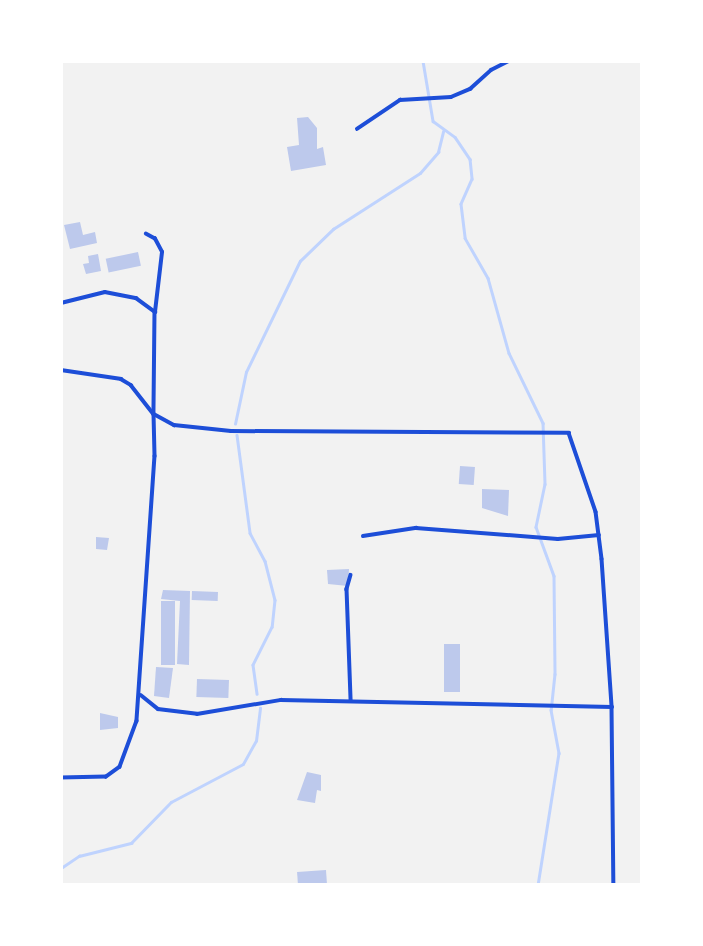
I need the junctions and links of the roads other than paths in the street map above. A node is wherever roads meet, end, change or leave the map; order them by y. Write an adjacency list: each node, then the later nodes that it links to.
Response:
1 (509, 61): 2 (street)
2 (357, 129)
3 (146, 234): 5 (street)
4 (61, 303): 5 (street)
5 (155, 312): 7 (street)
6 (61, 370): 7 (street)
7 (154, 414): 9 (street); 11 (street)
8 (363, 536): 9 (street)
9 (599, 536): 13 (street)
10 (351, 575): 12 (street)
11 (141, 695): 12 (street); 14 (street)
12 (351, 700): 13 (street)
13 (612, 707): 15 (street)
14 (61, 778)
15 (614, 885)

